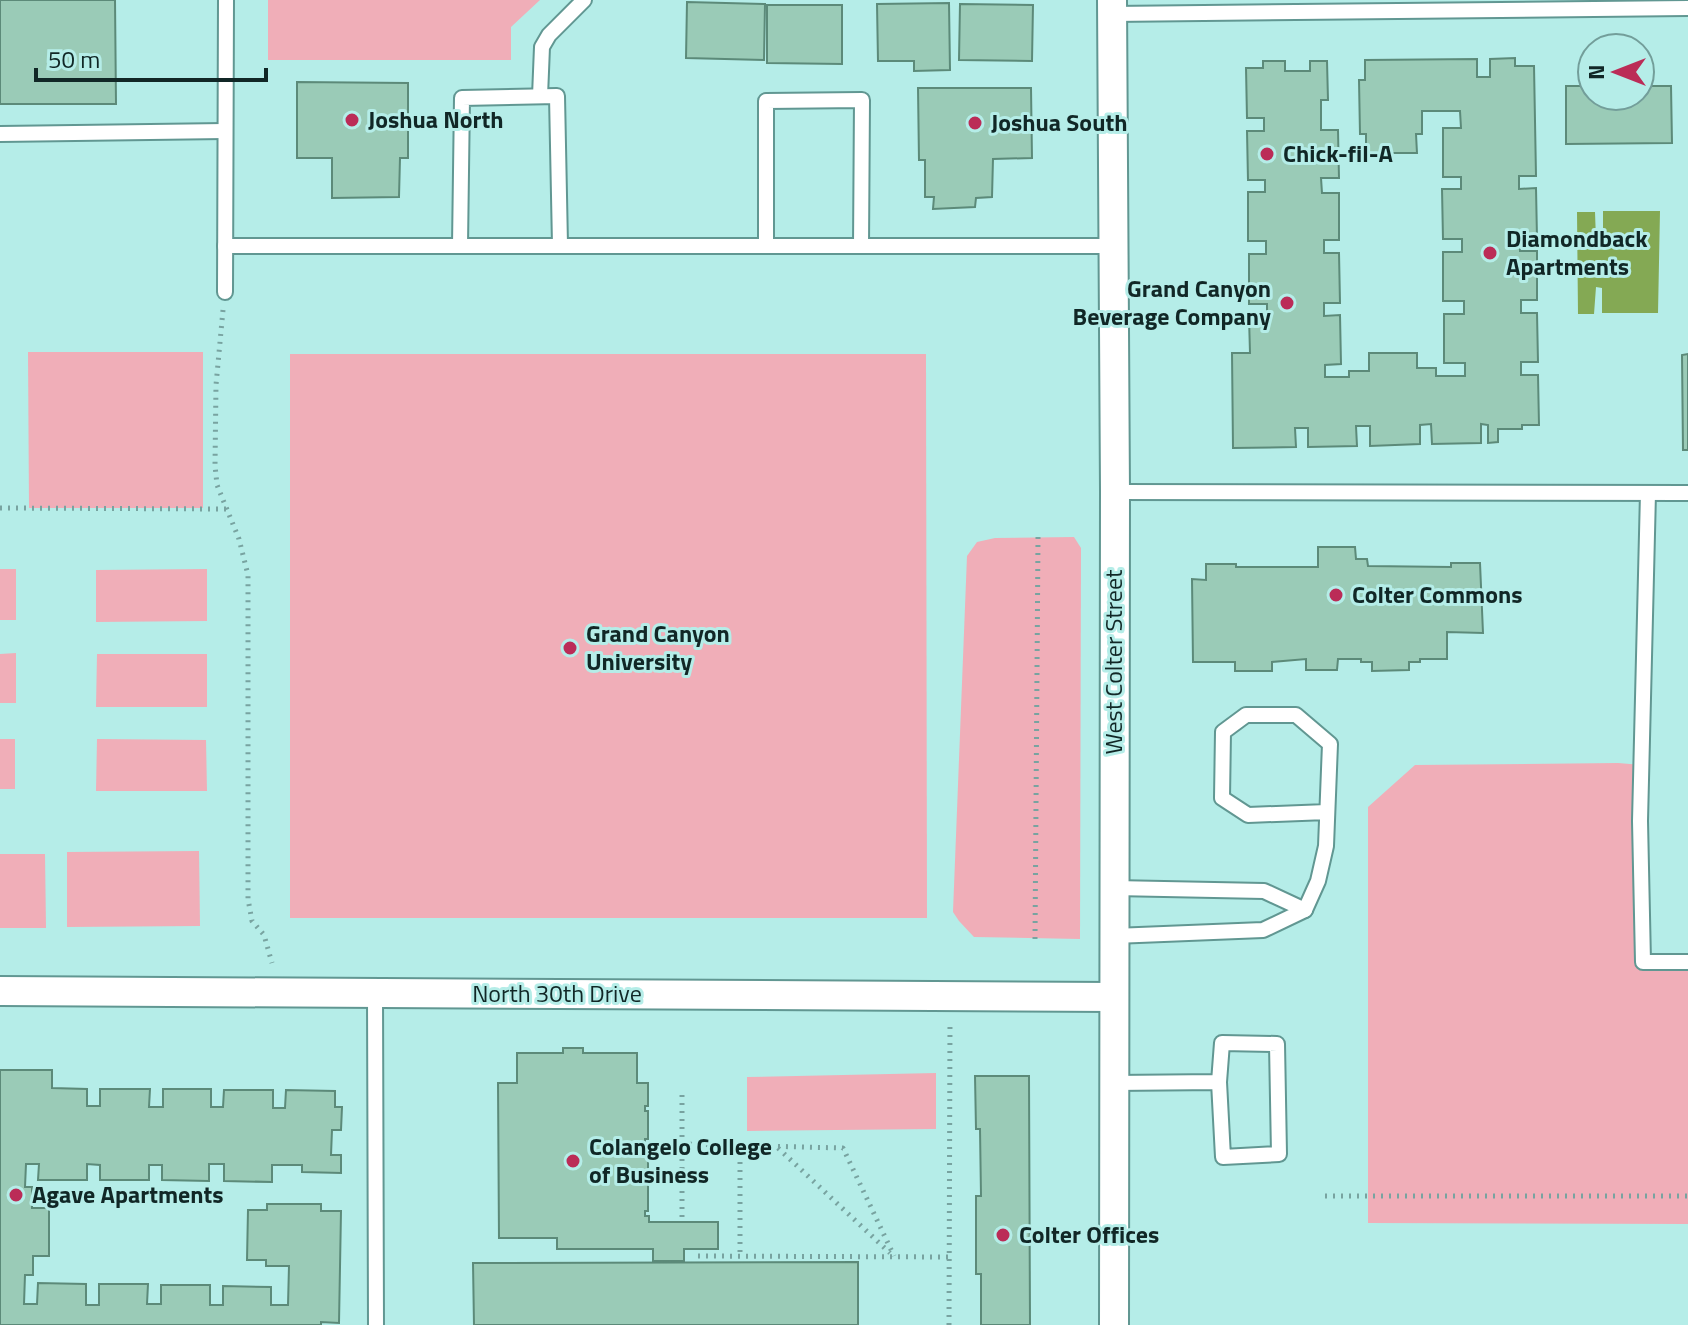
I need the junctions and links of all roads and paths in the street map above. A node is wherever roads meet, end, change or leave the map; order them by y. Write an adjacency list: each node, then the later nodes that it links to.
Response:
1 (226, 0): 7 (lane)
2 (584, 0): 6 (lane)
3 (1593, 5): 4 (lane); 5 (lane)
4 (1112, 7): 14 (street, West Colter Street)
5 (1688, 8)
6 (540, 96): 9 (lane); 10 (lane)
7 (225, 131): 8 (lane); 11 (lane)
8 (0, 134)
9 (460, 245): 10 (lane); 11 (lane)
10 (560, 245): 12 (lane)
11 (225, 246): 15 (lane)
12 (766, 246): 13 (lane); 13 (lane)
13 (861, 246): 14 (lane)
14 (1113, 246): 16 (street, West Colter Street)
15 (225, 292): 20 (path)
16 (1115, 492): 17 (lane); 23 (street, West Colter Street)
17 (1648, 493): 18 (lane); 27 (lane)
18 (1688, 493)
19 (0, 508): 20 (path)
20 (227, 509): 29 (path)
21 (1038, 537): 26 (path)
22 (1327, 812): 22 (lane); 24 (lane)
23 (1114, 888): 24 (lane); 25 (street, West Colter Street)
24 (1305, 910): 25 (lane)
25 (1114, 936): 32 (street, West Colter Street)
26 (1035, 939)
27 (1688, 962)
28 (0, 991): 29 (street, North 30th Drive)
29 (273, 992): 30 (street, North 30th Drive)
30 (375, 993): 31 (street, North 30th Drive); 46 (lane)
31 (950, 995): 32 (street, North 30th Drive); 45 (path)
32 (1114, 997): 34 (street, West Colter Street)
33 (1219, 1082): 33 (lane); 34 (lane)
34 (1113, 1083): 48 (street, West Colter Street)
35 (682, 1094): 36 (path)
36 (682, 1144): 37 (path); 41 (path)
37 (740, 1146): 38 (path); 43 (path)
38 (776, 1147): 44 (path); 44 (path)
39 (1325, 1196): 40 (path)
40 (1688, 1196)
41 (682, 1217)
42 (698, 1256): 43 (path)
43 (740, 1256): 44 (path)
44 (894, 1256): 45 (path)
45 (949, 1257): 47 (path)
46 (376, 1325)
47 (949, 1325)
48 (1114, 1325)

